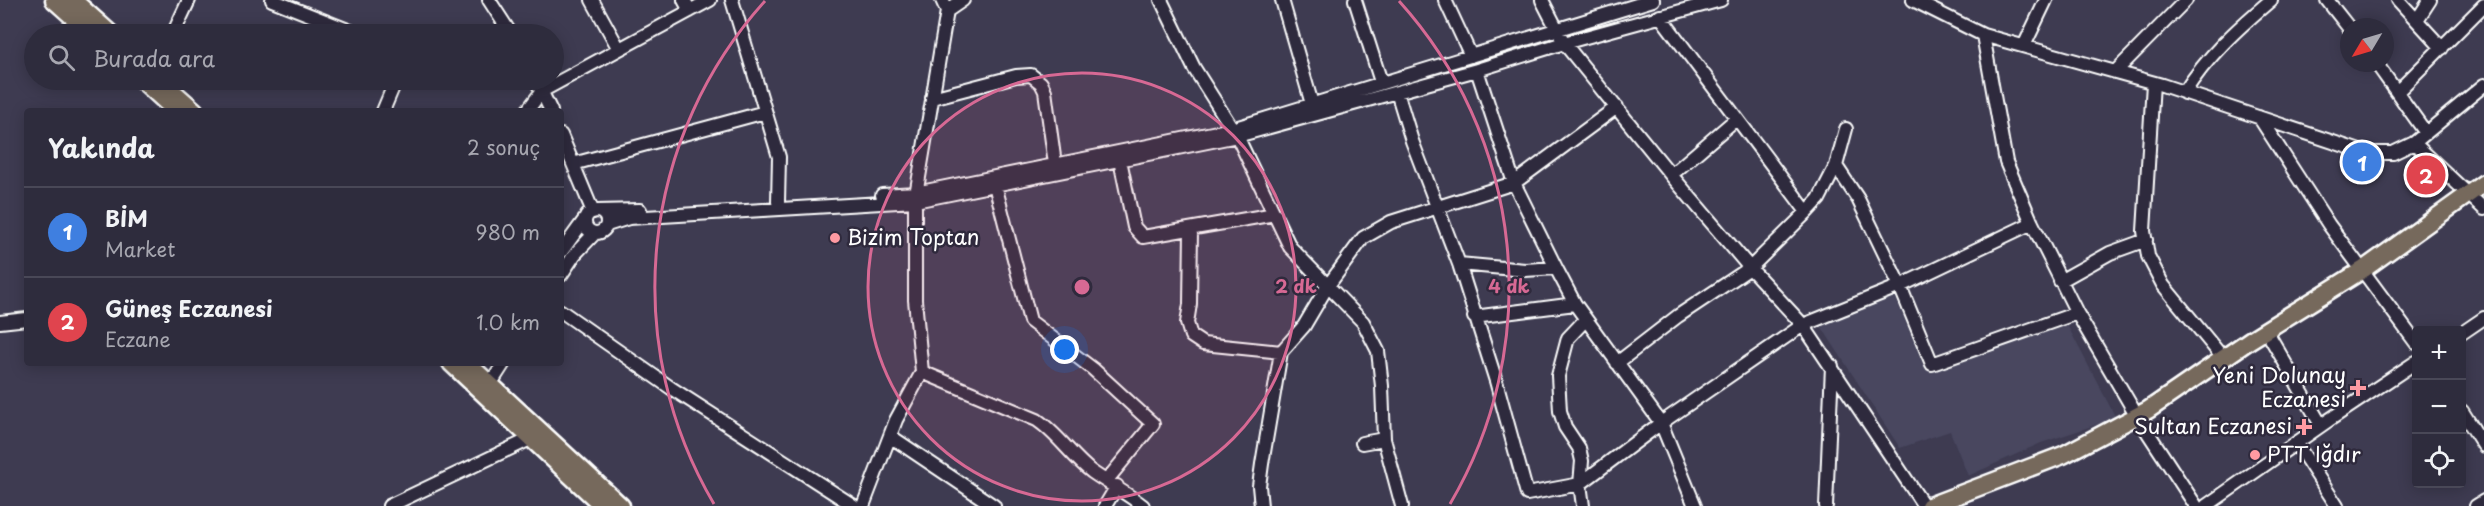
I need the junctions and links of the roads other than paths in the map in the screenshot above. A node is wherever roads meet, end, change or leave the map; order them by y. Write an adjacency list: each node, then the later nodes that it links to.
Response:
1 (54, 0): 30 (main road)
2 (73, 0): 31 (main road)
3 (189, 0): 32 (street)
4 (272, 0): 33 (street)
5 (489, 0): 34 (street)
6 (592, 0): 40 (street)
7 (710, 0): 25 (street)
8 (732, 0): 64 (street)
9 (963, 0): 26 (street)
10 (1161, 0): 68 (street)
11 (1282, 0): 63 (street)
12 (1355, 0): 46 (street)
13 (1445, 0): 41 (street)
14 (1542, 0): 35 (street)
15 (1721, 0): 27 (street)
16 (2046, 0): 38 (street)
17 (2186, 0): 43 (street)
18 (2271, 0): 55 (street)
19 (2327, 0): 28 (street)
20 (2398, 0): 29 (street)
21 (2430, 0): 29 (street)
22 (1649, 1): 35 (street)
23 (1914, 1): 36 (street)
24 (2484, 4): 39 (street)
25 (687, 5): 40 (street)
26 (944, 5): 56 (street)
27 (1660, 16): 37 (street); 66 (street)
28 (2341, 18)
29 (2417, 20): 39 (street)
30 (81, 24)
31 (100, 24)
32 (178, 24)
33 (333, 24)
34 (505, 24)
35 (1557, 30): 37 (street); 41 (street)
36 (1983, 35): 38 (street); 88 (street)
37 (1564, 43): 42 (street); 57 (street)
38 (2024, 46): 43 (street)
39 (2442, 48): 54 (street)
40 (619, 49): 45 (street)
41 (1471, 56): 46 (street)
42 (1478, 70): 53 (street); 77 (street)
43 (2115, 72): 47 (street)
44 (2383, 72): 54 (street)
45 (564, 79)
46 (1381, 82): 63 (street)
47 (2153, 83): 55 (street); 92 (street)
48 (2484, 85): 69 (street)
49 (153, 90): 58 (main road)
50 (171, 90): 59 (main road)
51 (392, 90): 60 (street)
52 (542, 91): 61 (street); 62 (street)
53 (1397, 92): 63 (street); 83 (street)
54 (2397, 92): 69 (street)
55 (2184, 93): 65 (street)
56 (932, 98): 74 (street); 81 (street)
57 (1617, 107): 76 (street); 77 (street)
58 (174, 108)
59 (192, 108)
60 (386, 108)
61 (529, 108)
62 (550, 108)
63 (1313, 109): 68 (street)
64 (765, 112): 73 (street); 82 (street)
65 (2259, 117): 71 (street); 97 (street)
66 (1736, 119): 76 (street); 85 (street)
67 (1846, 129): 75 (street)
68 (1235, 133): 72 (street); 74 (street); 87 (street)
69 (2426, 133): 71 (street)
70 (564, 142): 73 (street)
71 (2414, 143): 80 (street)
72 (1120, 160): 79 (street); 90 (street)
73 (573, 164): 86 (street)
74 (1055, 164): 81 (street)
75 (1836, 166): 85 (street); 100 (street)
76 (1671, 174): 96 (street)
77 (1514, 183): 83 (street); 95 (street)
78 (2484, 183): 80 (main road)
79 (995, 185): 81 (street); 133 (street)
80 (2468, 194): 84 (street); 97 (main road)
81 (915, 197): 82 (street); 89 (street); 121 (street)
82 (778, 202): 86 (street)
83 (1438, 206): 94 (street); 101 (street)
84 (2484, 209)
85 (1807, 212): 96 (street)
86 (592, 214): 89 (street); 91 (street); 93 (street)
87 (1275, 214): 90 (street); 101 (street)
88 (2032, 223): 99 (street); 100 (street)
89 (607, 225): 91 (street)
90 (1191, 230): 114 (street)
91 (596, 234): 98 (street)
92 (2146, 240): 99 (street); 115 (street)
93 (564, 248)
94 (1459, 264): 95 (street); 105 (street)
95 (1556, 268): 102 (street)
96 (1750, 268): 110 (street); 116 (street)
97 (2364, 269): 111 (main road); 113 (street)
98 (564, 270)
99 (2060, 281): 104 (street)
100 (1900, 286): 104 (street); 110 (street)
101 (1327, 287): 114 (street); 129 (street)
102 (1575, 304): 105 (street); 108 (street)
103 (564, 313): 139 (street)
104 (2077, 313): 123 (street)
105 (1474, 317): 134 (street)
106 (2484, 318): 112 (street)
107 (24, 319): 109 (street)
108 (1586, 319): 116 (street); 134 (street)
109 (0, 322)
110 (1803, 324): 119 (street); 125 (street)
111 (2266, 330): 115 (main road); 126 (street)
112 (2466, 330)
113 (2412, 337)
114 (1281, 352): 144 (street)
115 (2223, 358): 123 (main road)
116 (1617, 363): 125 (street)
117 (2412, 365): 126 (street)
118 (502, 366): 122 (street)
119 (1832, 366): 148 (street); 149 (street)
120 (475, 370): 122 (main road)
121 (921, 372): 127 (street); 133 (street)
122 (487, 389): 128 (main road); 138 (main road)
123 (2137, 416): 150 (main road); 151 (street)
124 (2466, 417): 132 (street)
125 (1661, 423): 134 (street); 147 (street)
126 (2321, 425): 131 (street)
127 (890, 436): 140 (street); 141 (street)
128 (530, 439): 136 (street); 137 (main road)
129 (1384, 439): 130 (street); 145 (street)
130 (1362, 443)
131 (2296, 443): 152 (street); 153 (street)
132 (2484, 446)
133 (1112, 483): 142 (street); 143 (street)
134 (1580, 484): 146 (street)
135 (2484, 501): 154 (street)
136 (389, 506)
137 (603, 506)
138 (621, 506)
139 (854, 506)
140 (863, 506)
141 (994, 506)
142 (1105, 506)
143 (1143, 506)
144 (1261, 506)
145 (1402, 506)
146 (1583, 506)
147 (1695, 506)
148 (1826, 506)
149 (1924, 506)
150 (1929, 506)
151 (2196, 506)
152 (2206, 506)
153 (2337, 506)
154 (2476, 506)

